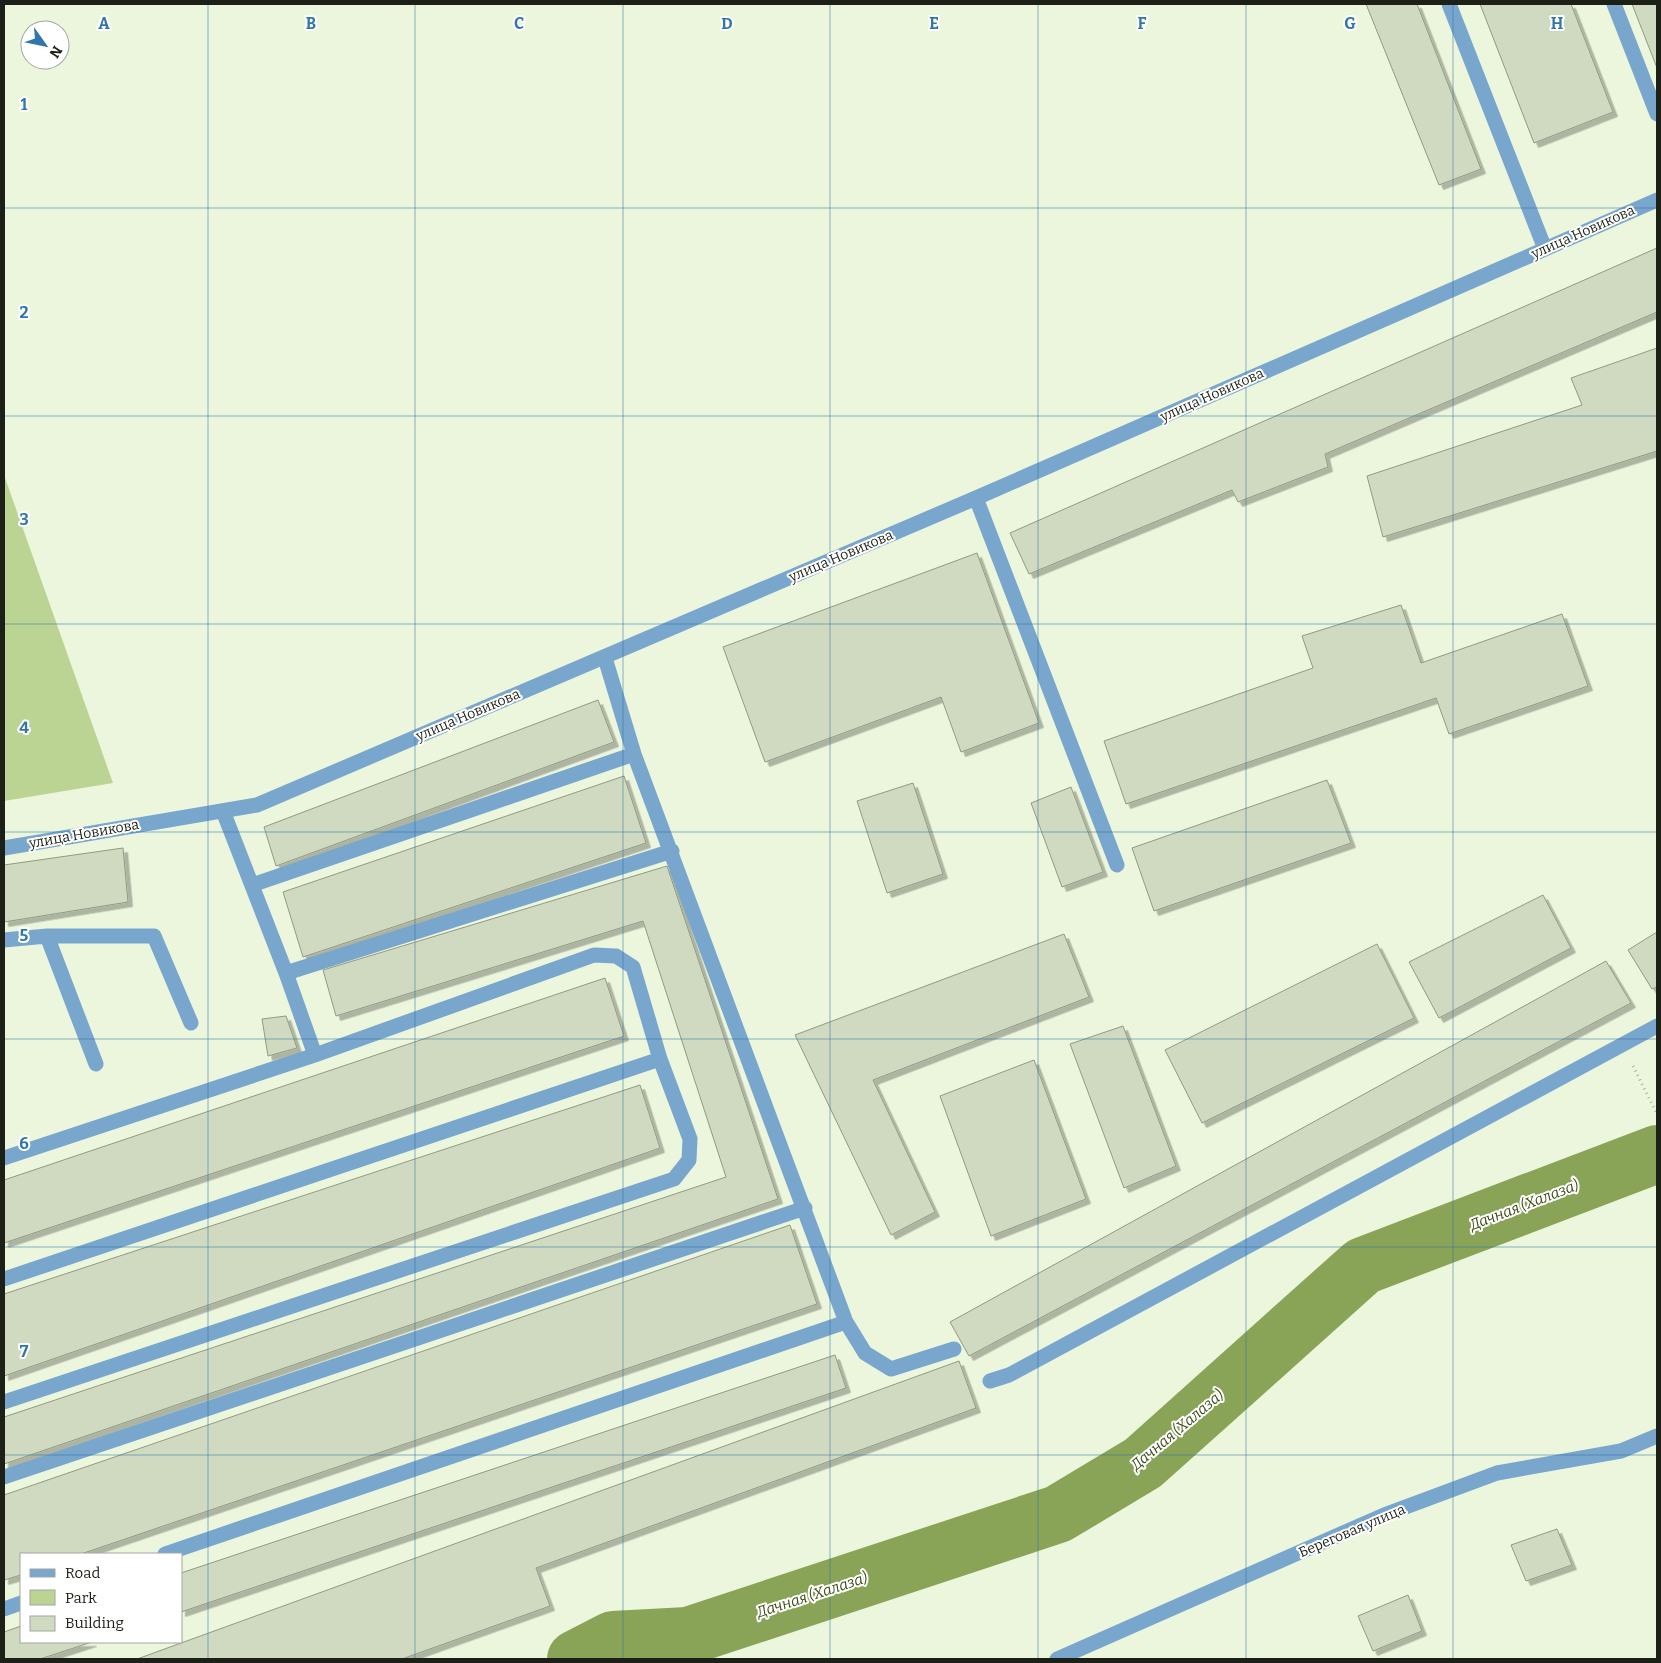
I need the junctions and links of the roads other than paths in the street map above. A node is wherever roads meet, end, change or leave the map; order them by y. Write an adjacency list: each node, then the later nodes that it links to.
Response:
1 (1449, 4): 5 (street)
2 (1614, 4): 3 (street)
3 (1657, 114)
4 (1657, 200): 5 (street, улица Новикова)
5 (1545, 249): 6 (street, улица Новикова)
6 (976, 498): 7 (street, улица Новикова); 12 (street)
7 (605, 658): 8 (street); 9 (street, улица Новикова)
8 (634, 754): 11 (street); 13 (street)
9 (223, 811): 10 (street, улица Новикова); 13 (street)
10 (4, 848)
11 (672, 851): 16 (street); 23 (street)
12 (1117, 865)
13 (252, 885): 16 (street)
14 (47, 936): 15 (street); 17 (street); 21 (street)
15 (4, 940)
16 (286, 973): 19 (street)
17 (191, 1023)
18 (1657, 1026): 27 (street)
19 (315, 1055): 20 (street); 22 (street)
20 (660, 1058): 24 (street); 28 (street)
21 (96, 1064)
22 (4, 1158)
23 (805, 1208): 25 (street); 30 (street)
24 (4, 1279)
25 (846, 1322): 26 (street); 31 (street)
26 (954, 1349)
27 (990, 1381)
28 (4, 1402)
29 (1657, 1436): 34 (street, Береговая улица)
30 (4, 1477)
31 (168, 1553)
32 (20, 1603): 33 (street)
33 (4, 1609)
34 (1057, 1659)

